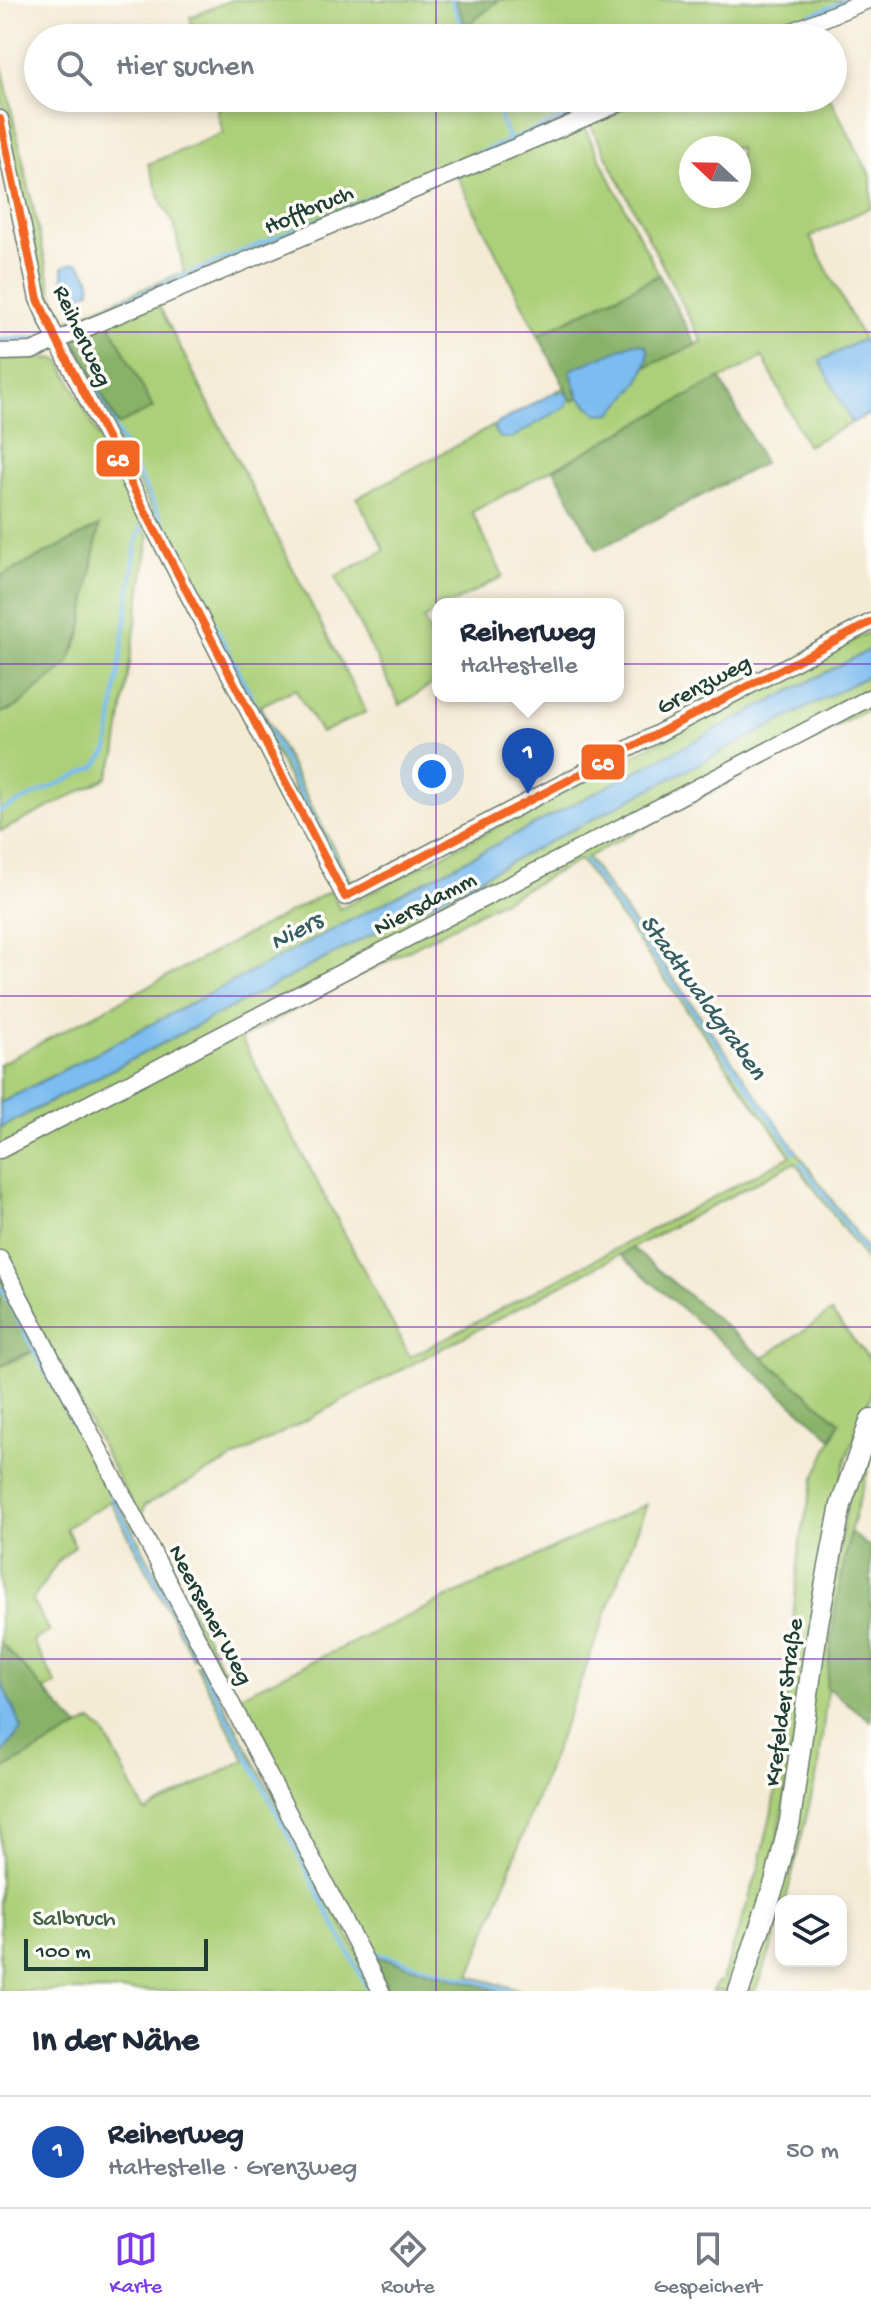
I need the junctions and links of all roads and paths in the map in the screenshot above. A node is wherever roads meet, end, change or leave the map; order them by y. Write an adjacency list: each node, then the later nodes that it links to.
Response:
1 (868, 0): 2 (street)
2 (810, 24)
3 (599, 112): 5 (street, Hoffbruch)
4 (0, 119): 5 (street, Reiherweg)
5 (56, 339): 6 (street, Hoffbruch); 9 (street, Reiherweg)
6 (0, 352)
7 (871, 622): 9 (street, Grenzweg)
8 (871, 697): 10 (street, Niersdamm)
9 (345, 897)
10 (0, 1150)
11 (0, 1259): 13 (street, Neersener Weg)
12 (871, 1419): 14 (main road, Krefelder Straße)
13 (381, 1991)
14 (739, 1991)

